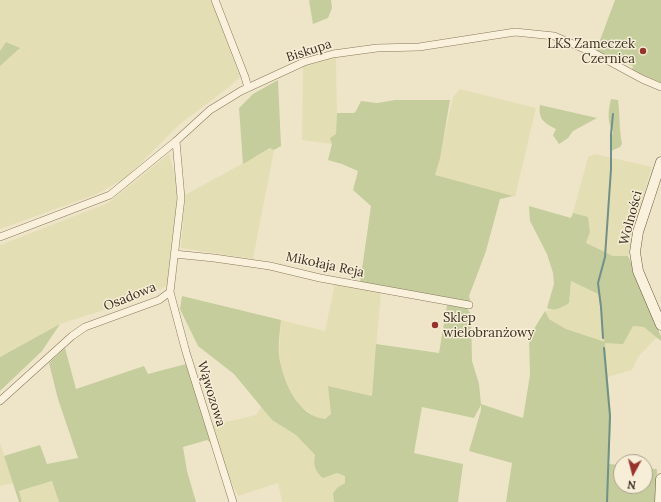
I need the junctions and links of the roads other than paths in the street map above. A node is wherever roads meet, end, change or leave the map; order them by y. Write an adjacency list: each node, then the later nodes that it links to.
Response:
1 (216, 0): 3 (street)
2 (661, 87): 3 (street, Biskupa)
3 (248, 88): 4 (street, Biskupa)
4 (176, 142): 6 (street, Biskupa); 7 (street, Osadowa)
5 (661, 162): 10 (street, Wolności)
6 (0, 237)
7 (174, 254): 8 (street, Osadowa); 9 (street, Mikołaja Reja)
8 (170, 292): 11 (street, Osadowa); 13 (street, Wąwozowa)
9 (469, 305)
10 (661, 325)
11 (0, 401)
12 (661, 479): 14 (street)
13 (232, 502)
14 (660, 502)

